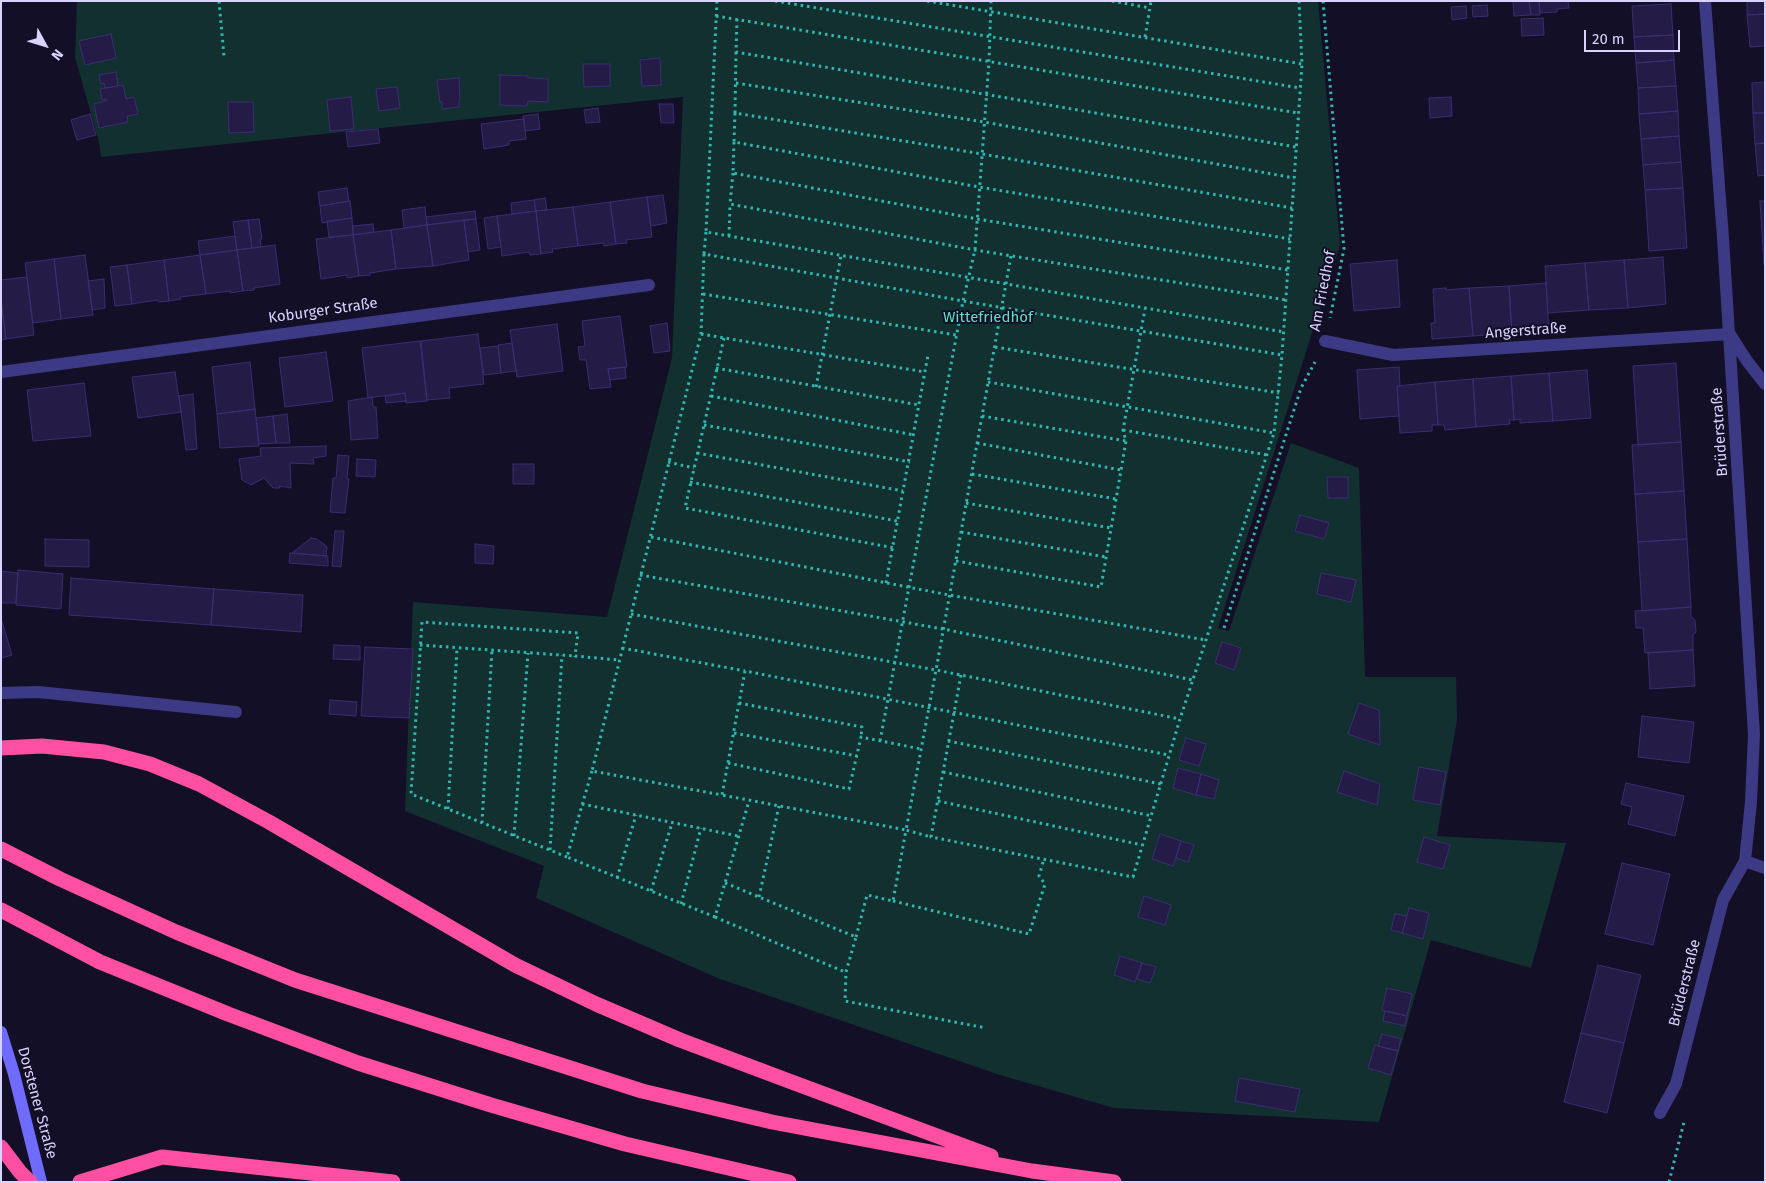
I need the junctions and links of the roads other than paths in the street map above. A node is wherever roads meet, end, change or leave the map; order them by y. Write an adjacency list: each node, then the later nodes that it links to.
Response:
1 (1705, 1): 3 (street, Brüderstraße)
2 (649, 285): 5 (street, Koburger Straße)
3 (1730, 334): 4 (street, Angerstraße); 6 (street); 11 (street, Brüderstraße)
4 (1325, 340)
5 (1, 372)
6 (1765, 384)
7 (1, 693): 8 (street)
8 (236, 712)
9 (1, 748): 17 (highway)
10 (1, 849): 17 (highway)
11 (1745, 861): 12 (street); 15 (street, Brüderstraße)
12 (1765, 868)
13 (1, 910): 22 (highway)
14 (1, 1032): 19 (main road, Dorstener Straße)
15 (1660, 1113)
16 (1, 1147): 18 (highway)
17 (1032, 1171): 23 (highway)
18 (30, 1182)
19 (41, 1182)
20 (80, 1182): 21 (highway)
21 (393, 1182)
22 (789, 1182)
23 (1114, 1182)

